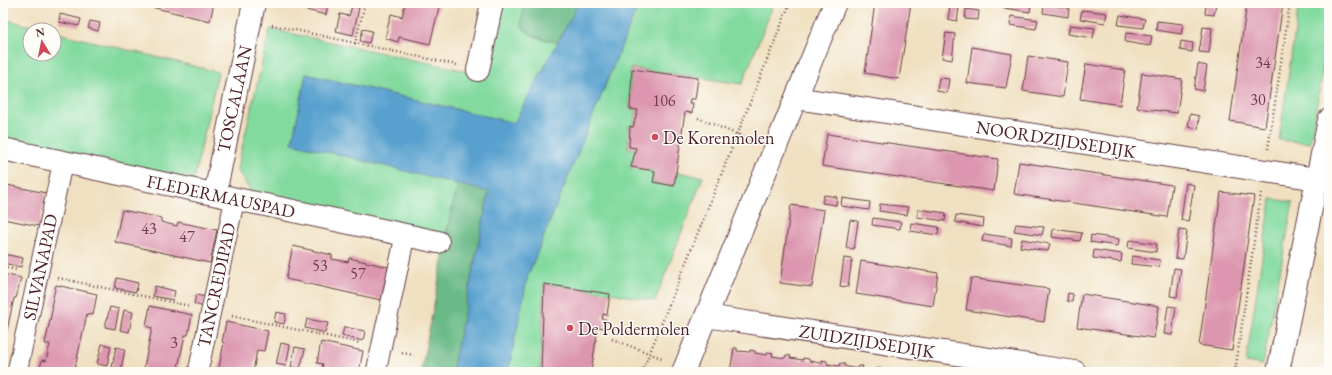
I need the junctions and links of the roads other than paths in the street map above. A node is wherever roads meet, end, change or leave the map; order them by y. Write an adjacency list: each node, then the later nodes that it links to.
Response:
1 (492, 3): 4 (street)
2 (835, 3): 5 (street)
3 (252, 12): 10 (street, TOSCALAAN)
4 (478, 70)
5 (796, 98): 9 (street, NOORDZIJDSEDIJK); 14 (street)
6 (1329, 120): 9 (street)
7 (3, 148): 8 (street, FLEDERMAUSPAD)
8 (63, 161): 10 (street, FLEDERMAUSPAD); 16 (street, SILVANAPAD)
9 (1317, 179): 11 (street)
10 (225, 196): 12 (street, FLEDERMAUSPAD); 17 (street, TANCREDIPAD)
11 (1320, 210): 20 (street)
12 (405, 236): 13 (street, FLEDERMAUSPAD); 18 (street)
13 (438, 242)
14 (706, 316): 15 (street); 19 (street, ZUIDZIJDSEDIJK)
15 (684, 369)
16 (17, 372)
17 (198, 372)
18 (376, 372)
19 (1075, 372)
20 (1278, 372)

